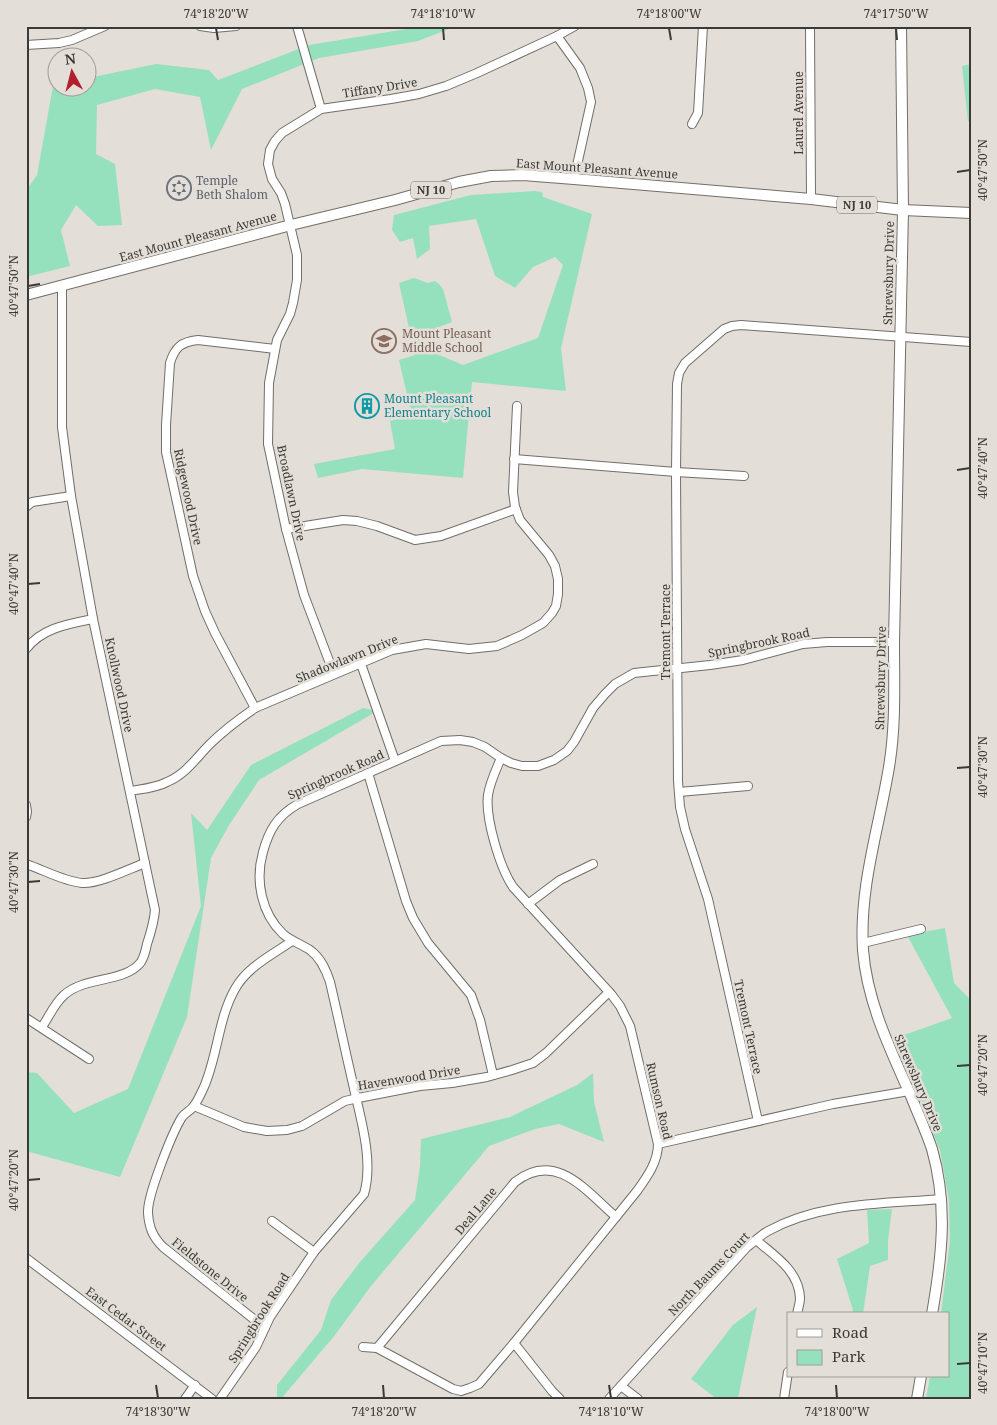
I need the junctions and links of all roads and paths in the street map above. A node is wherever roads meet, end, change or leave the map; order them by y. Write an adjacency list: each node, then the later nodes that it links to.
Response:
1 (105, 26): 10 (street)
2 (200, 26): 3 (street)
3 (236, 26)
4 (297, 26): 11 (street)
5 (575, 26): 9 (street, Tiffany Drive)
6 (703, 26): 12 (street)
7 (810, 26): 14 (street, Laurel Avenue)
8 (901, 26): 15 (main road, Shrewsbury Drive)
9 (557, 36): 11 (street, Tiffany Drive); 13 (street)
10 (26, 45)
11 (321, 110): 17 (street, Tiffany Drive)
12 (692, 124)
13 (574, 179): 14 (main road, East Mount Pleasant Avenue / NJ 10); 17 (main road, East Mount Pleasant Avenue / NJ 10)
14 (811, 199): 15 (main road, East Mount Pleasant Avenue / NJ 10)
15 (902, 210): 16 (main road, East Mount Pleasant Avenue / NJ 10); 20 (main road, Shrewsbury Drive)
16 (971, 213)
17 (291, 225): 18 (main road, East Mount Pleasant Avenue / NJ 10); 22 (street, Broadlawn Drive)
18 (62, 285): 19 (main road, East Mount Pleasant Avenue / NJ 10); 27 (street, Knollwood Drive)
19 (26, 295)
20 (900, 337): 21 (street, Tremont Terrace); 25 (street, Tremont Terrace); 32 (main road, Shrewsbury Drive)
21 (971, 342)
22 (275, 349): 30 (street, Broadlawn Drive); 37 (street, Ridgewood Drive)
23 (517, 406): 24 (street, Shadowlawn Drive)
24 (514, 460): 25 (street); 29 (street, Shadowlawn Drive)
25 (676, 472): 26 (street); 35 (street, Tremont Terrace)
26 (744, 476)
27 (72, 496): 28 (street); 31 (street, Knollwood Drive)
28 (26, 507)
29 (516, 509): 30 (street); 34 (street, Shadowlawn Drive)
30 (286, 529): 36 (street, Broadlawn Drive)
31 (93, 619): 33 (street); 42 (street, Knollwood Drive)
32 (894, 642): 35 (street, Springbrook Road); 52 (main road, Shrewsbury Drive)
33 (26, 649)
34 (361, 664): 36 (street, Shadowlawn Drive); 39 (street)
35 (677, 669): 38 (street, Springbrook Road); 43 (street, Tremont Terrace)
36 (334, 674): 37 (street, Shadowlawn Drive)
37 (256, 708): 42 (street, Shadowlawn Drive)
38 (501, 758): 39 (street, Springbrook Road); 49 (street, Rumson Road)
39 (395, 761): 40 (street, Springbrook Road)
40 (368, 773): 51 (street, Springbrook Road); 57 (street)
41 (748, 786): 43 (street)
42 (130, 791): 46 (street, Knollwood Drive)
43 (679, 792): 61 (street, Tremont Terrace)
44 (26, 805): 45 (street)
45 (26, 817)
46 (145, 863): 47 (street); 55 (street, Knollwood Drive)
47 (26, 864)
48 (593, 864): 49 (street)
49 (528, 904): 53 (street, Rumson Road)
50 (921, 929): 52 (street)
51 (292, 941): 59 (street, Springbrook Road); 60 (street, Fieldstone Drive)
52 (863, 943): 58 (main road, Shrewsbury Drive)
53 (609, 992): 57 (street, Havenwood Drive); 62 (street, Rumson Road)
54 (26, 1018): 55 (street)
55 (42, 1027): 56 (street)
56 (89, 1058)
57 (493, 1075): 59 (street, Havenwood Drive)
58 (909, 1091): 61 (street); 63 (main road, Shrewsbury Drive)
59 (356, 1098): 60 (street, Havenwood Drive); 67 (street, Springbrook Road)
60 (194, 1106): 71 (street, Fieldstone Drive)
61 (758, 1121): 62 (street)
62 (658, 1144): 64 (street, Rumson Road)
63 (942, 1200): 66 (street, North Baums Court); 70 (main road, Shrewsbury Drive)
64 (616, 1217): 72 (street, Rumson Road); 74 (street, Deal Lane)
65 (272, 1221): 67 (street)
66 (756, 1240): 69 (street); 78 (street, North Baums Court)
67 (314, 1252): 71 (street, Springbrook Road)
68 (26, 1258): 77 (street, East Cedar Street)
69 (797, 1312)
70 (932, 1312)
71 (265, 1328): 81 (street, Springbrook Road)
72 (514, 1343): 74 (street, Rumson Road); 82 (street)
73 (363, 1347): 74 (street)
74 (377, 1348)
75 (787, 1378): 85 (street)
76 (921, 1378): 86 (main road)
77 (195, 1385): 79 (street); 80 (street, East Cedar Street)
78 (621, 1386): 83 (street, North Baums Court); 84 (street)
79 (185, 1399)
80 (212, 1399)
81 (220, 1399)
82 (560, 1399)
83 (609, 1399)
84 (638, 1399)
85 (784, 1399)
86 (917, 1399)

